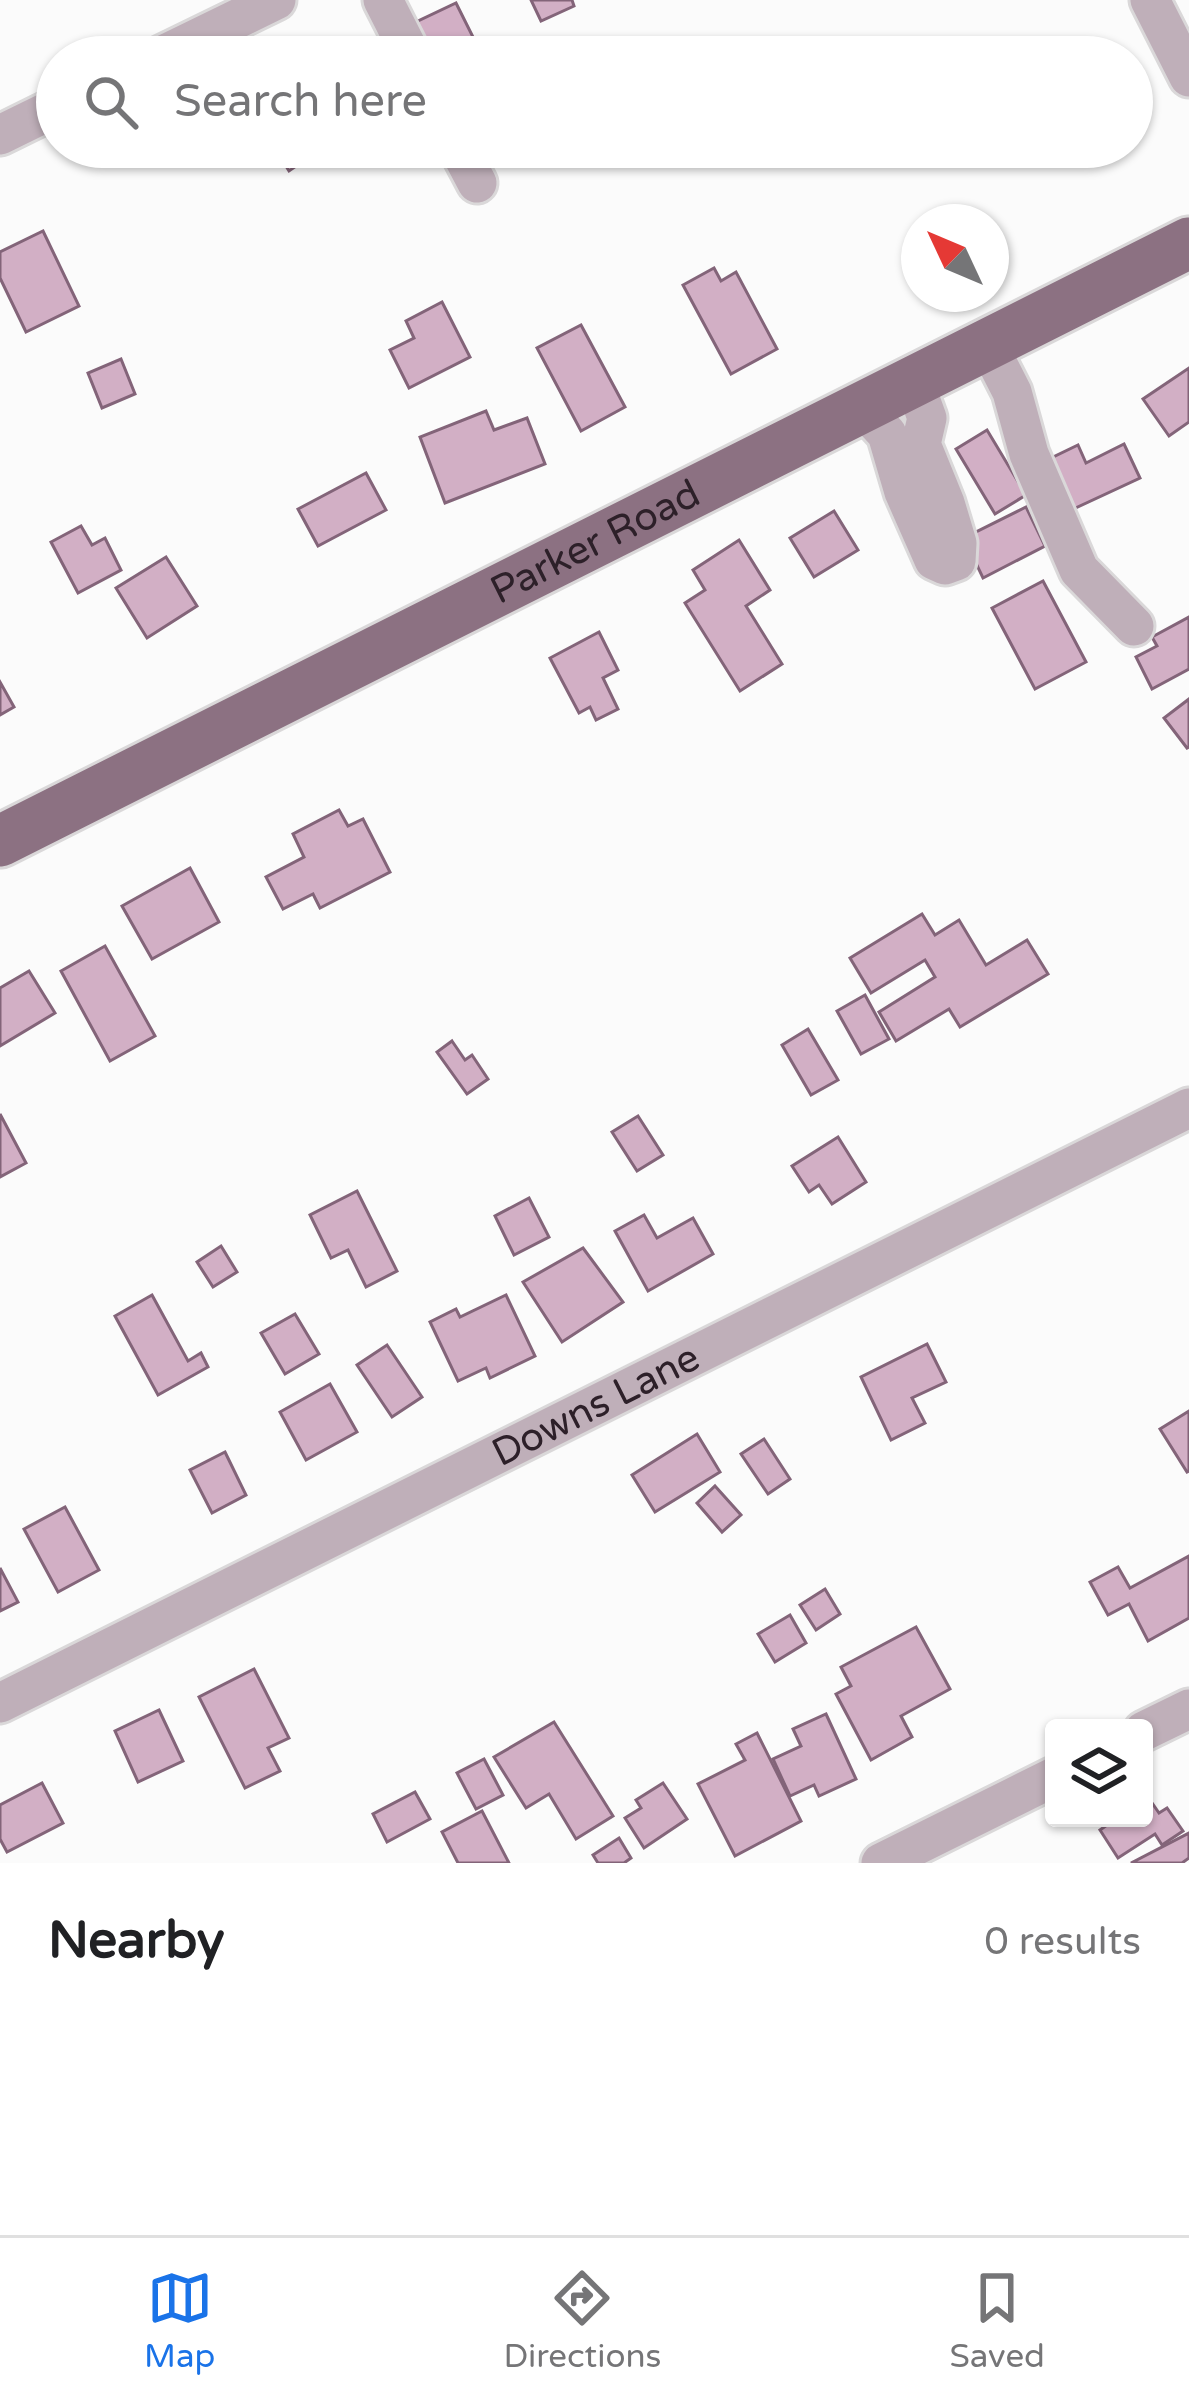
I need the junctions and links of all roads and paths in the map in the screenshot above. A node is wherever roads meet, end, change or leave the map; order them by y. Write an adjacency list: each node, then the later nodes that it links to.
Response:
1 (276, 0): 4 (street)
2 (383, 0): 5 (street)
3 (1150, 0): 6 (street)
4 (202, 36)
5 (401, 36)
6 (1189, 77)
7 (36, 117): 8 (street)
8 (0, 135)
9 (469, 168): 10 (street)
10 (477, 183)
11 (1189, 243): 12 (main road, Parker Road)
12 (988, 344): 13 (main road, Parker Road); 15 (street)
13 (914, 382): 14 (main road, Parker Road); 14 (street)
14 (863, 408): 16 (main road, Parker Road)
15 (1134, 626)
16 (0, 841)
17 (1189, 1108): 18 (street, Downs Lane)
18 (0, 1702)
19 (1186, 1718): 20 (street)
20 (1153, 1729)
21 (1045, 1781): 22 (street)
22 (881, 1863)

